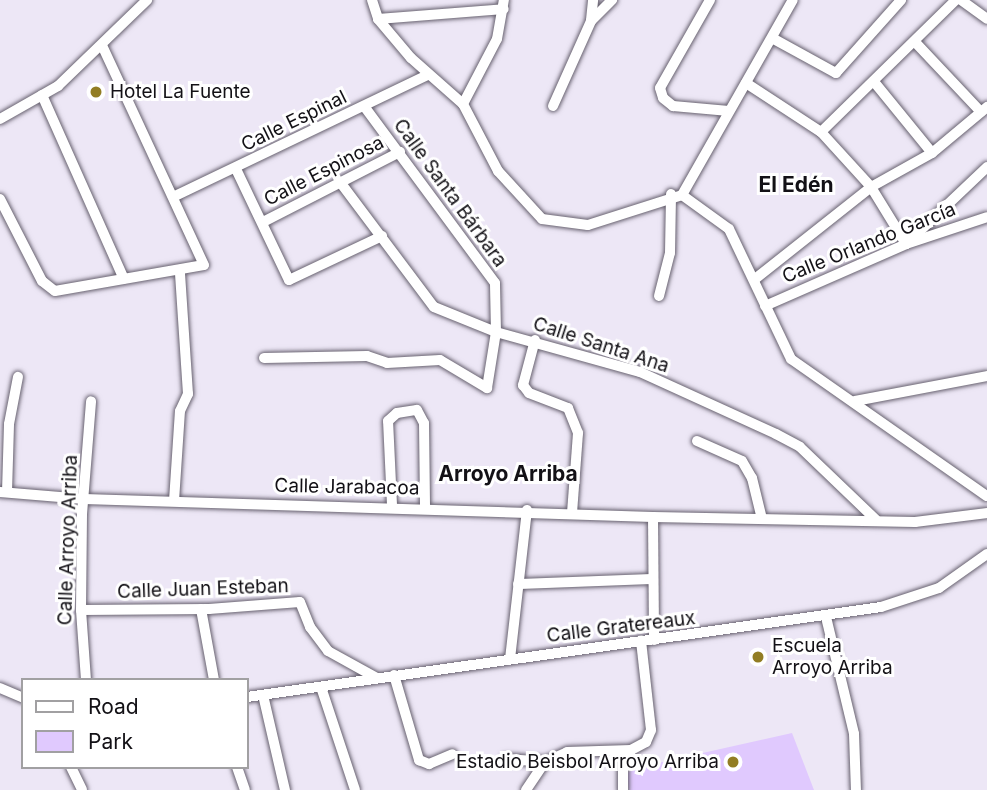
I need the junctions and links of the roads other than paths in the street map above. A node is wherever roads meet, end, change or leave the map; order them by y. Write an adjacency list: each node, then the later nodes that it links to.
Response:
1 (146, 0): 15 (street)
2 (372, 0): 10 (street)
3 (593, 0): 12 (street)
4 (612, 0): 12 (street)
5 (710, 0): 24 (street)
6 (793, 0): 13 (street)
7 (901, 0): 13 (street)
8 (958, 0): 11 (street); 14 (street)
9 (504, 5): 10 (street); 20 (street)
10 (378, 19): 16 (street)
11 (987, 19)
12 (591, 21): 22 (street)
13 (772, 38): 17 (street)
14 (915, 42): 18 (street); 23 (street)
15 (102, 45): 19 (street); 34 (street)
16 (427, 75): 20 (street); 21 (street, Calle Espinal)
17 (746, 83): 24 (street); 26 (street)
18 (875, 83): 26 (street); 28 (street)
19 (42, 95): 25 (street); 41 (street)
20 (463, 104): 33 (street)
21 (364, 106): 27 (street, Calle Santa Bárbara); 30 (street, Calle Espinal)
22 (553, 106)
23 (984, 109): 28 (street)
24 (729, 111): 33 (street)
25 (0, 118)
26 (821, 132): 32 (street)
27 (400, 152): 31 (street, Calle Espinosa); 45 (street, Calle Santa Bárbara)
28 (932, 153): 32 (street)
29 (987, 167): 39 (street)
30 (236, 169): 34 (street, Calle Espinal); 37 (street)
31 (340, 182): 37 (street, Calle Espinosa); 38 (street, Calle Santa Ana)
32 (871, 187): 39 (street); 42 (street)
33 (676, 195): 42 (street); 43 (street)
34 (175, 196): 40 (street)
35 (0, 199): 41 (street)
36 (987, 217): 39 (street, Calle Orlando García)
37 (263, 222): 38 (street)
38 (382, 236): 45 (street, Calle Santa Ana)
39 (906, 244): 44 (street, Calle Orlando García)
40 (180, 272): 41 (street); 56 (street)
41 (124, 279)
42 (755, 279): 44 (street)
43 (659, 296)
44 (765, 306): 51 (street)
45 (496, 332): 46 (street, Calle Santa Ana); 47 (street, Calle Santa Bárbara)
46 (535, 340): 60 (street); 64 (street, Calle Santa Ana)
47 (264, 358)
48 (987, 376): 51 (street)
49 (18, 377): 53 (street)
50 (91, 401): 55 (street, Calle Arroyo Arriba)
51 (855, 401): 54 (street)
52 (697, 441): 63 (street)
53 (3, 492): 55 (street, Calle Jarabacoa)
54 (987, 496)
55 (84, 499): 56 (street, Calle Jarabacoa); 68 (street, Calle Arroyo Arriba)
56 (174, 501): 57 (street, Calle Jarabacoa)
57 (391, 505): 58 (street, Calle Jarabacoa); 58 (street)
58 (425, 506): 59 (street, Calle Jarabacoa)
59 (527, 510): 60 (street, Calle Jarabacoa); 67 (street)
60 (572, 512): 62 (street, Calle Jarabacoa)
61 (987, 513): 64 (street, Calle Jarabacoa)
62 (653, 517): 63 (street, Calle Jarabacoa); 66 (street)
63 (762, 519): 64 (street, Calle Jarabacoa)
64 (876, 520)
65 (987, 554): 70 (street, Calle Gratereaux)
66 (653, 579): 67 (street); 71 (street)
67 (518, 584): 73 (street)
68 (81, 610): 69 (street, Calle Juan Esteban); 76 (street, Calle Arroyo Arriba)
69 (201, 610): 75 (street, Calle Juan Esteban); 77 (street)
70 (825, 617): 71 (street, Calle Gratereaux); 95 (street)
71 (654, 640): 72 (street, Calle Gratereaux)
72 (641, 641): 73 (street, Calle Gratereaux); 83 (street)
73 (510, 659): 74 (street, Calle Gratereaux)
74 (394, 675): 75 (street, Calle Gratereaux); 84 (street)
75 (375, 677): 78 (street, Calle Gratereaux)
76 (86, 678)
77 (214, 678)
78 (321, 687): 80 (street, Calle Gratereaux); 92 (street)
79 (0, 688): 81 (street)
80 (263, 695): 82 (street, Calle Gratereaux); 91 (street)
81 (21, 697)
82 (248, 697)
83 (631, 750): 86 (street); 94 (street)
84 (452, 754)
85 (506, 758): 86 (street)
86 (545, 762): 93 (street)
87 (72, 769): 89 (street)
88 (238, 769): 90 (street)
89 (82, 790)
90 (246, 790)
91 (285, 790)
92 (355, 790)
93 (526, 790)
94 (622, 790)
95 (856, 790)

